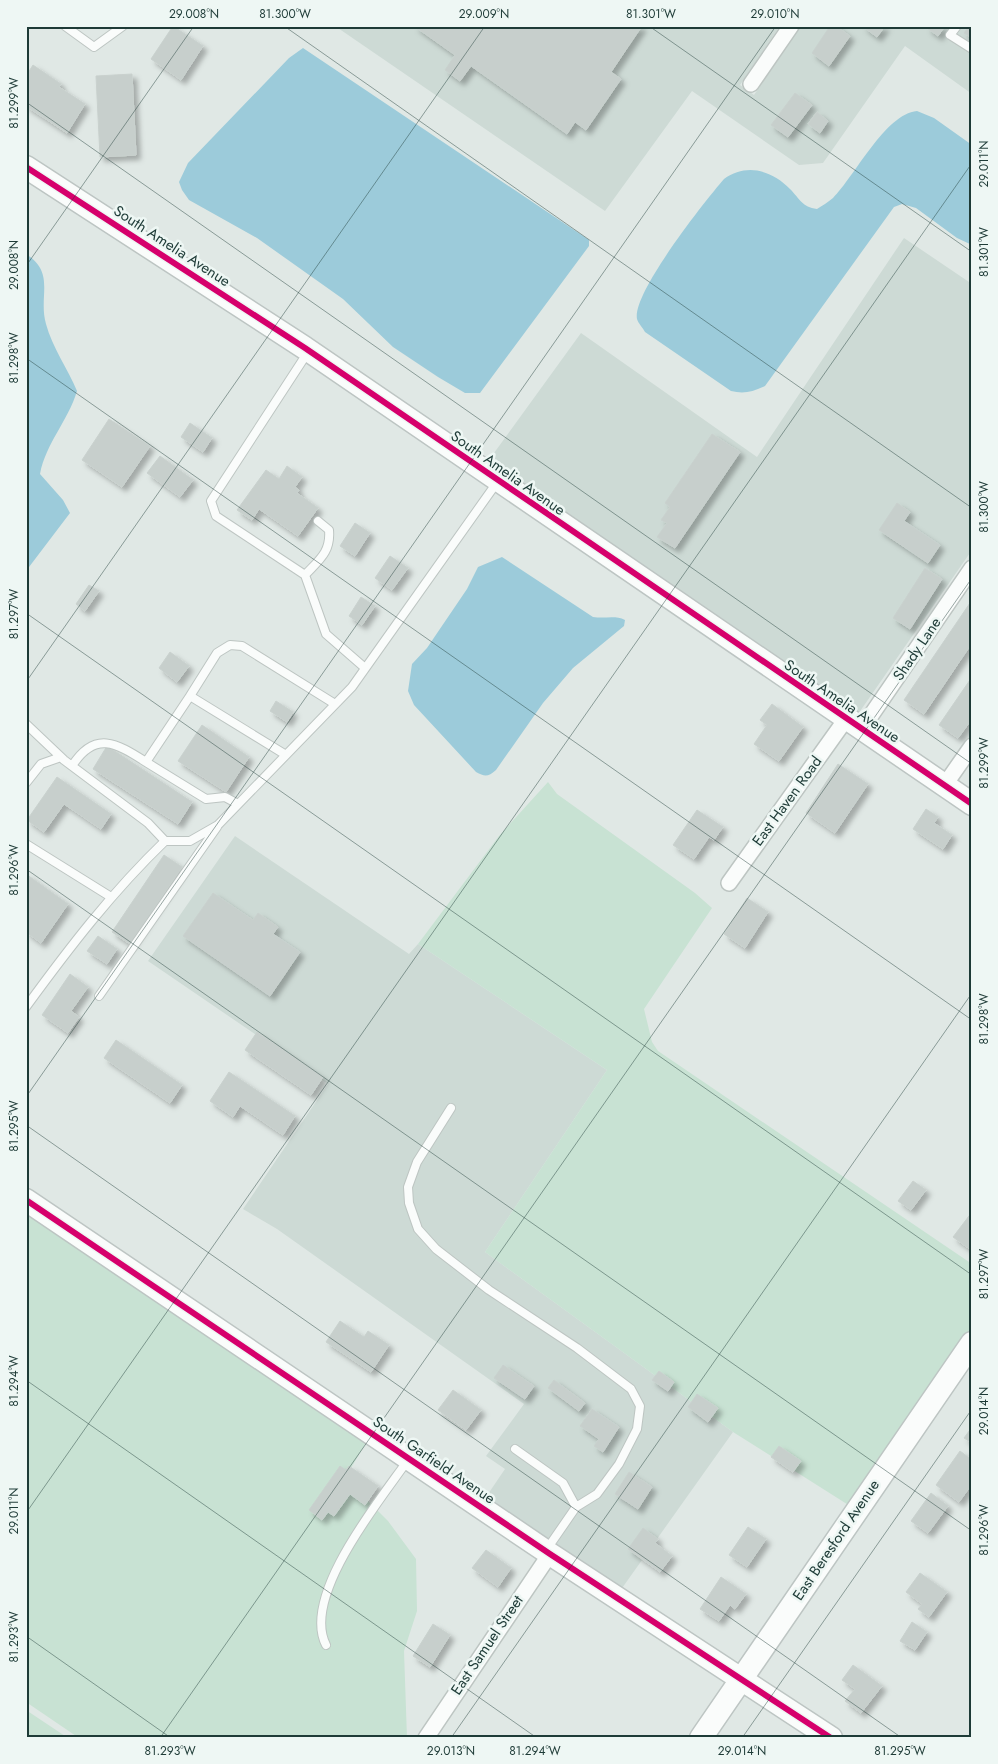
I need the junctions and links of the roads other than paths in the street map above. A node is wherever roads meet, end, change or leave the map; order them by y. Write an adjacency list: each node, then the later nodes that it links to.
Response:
1 (65, 26): 2 (lane)
2 (123, 26)
3 (791, 26): 6 (street)
4 (957, 26): 5 (lane)
5 (972, 49)
6 (751, 84)
7 (26, 168): 8 (street, South Amelia Avenue)
8 (309, 350): 9 (street, South Amelia Avenue); 12 (lane)
9 (498, 481): 13 (lane); 17 (street, South Amelia Avenue)
10 (318, 521): 12 (lane)
11 (972, 568): 17 (street, Shady Lane)
12 (305, 575): 13 (lane)
13 (365, 668): 15 (lane)
14 (190, 696): 15 (lane); 19 (lane); 21 (lane)
15 (335, 704): 19 (lane)
16 (26, 724): 20 (lane)
17 (854, 725): 24 (street, South Amelia Avenue); 30 (street, East Haven Road)
18 (972, 746): 24 (street)
19 (286, 755): 25 (lane)
20 (61, 757): 22 (lane); 23 (lane)
21 (146, 762): 22 (lane); 25 (lane)
22 (72, 766): 28 (lane)
23 (26, 783)
24 (944, 786): 26 (street, South Amelia Avenue)
25 (238, 804): 27 (lane)
26 (972, 804)
27 (218, 825): 28 (lane); 32 (lane)
28 (165, 841): 31 (lane)
29 (26, 844): 31 (lane)
30 (729, 883)
31 (111, 897): 33 (lane)
32 (99, 996)
33 (26, 1007)
34 (452, 1108): 39 (lane)
35 (26, 1200): 38 (street, South Garfield Avenue)
36 (972, 1343): 42 (street, East Beresford Avenue)
37 (515, 1449): 39 (lane)
38 (409, 1458): 40 (street, South Garfield Avenue); 41 (lane)
39 (576, 1507): 40 (lane)
40 (548, 1552): 42 (street, South Garfield Avenue); 43 (street, East Samuel Street)
41 (326, 1645)
42 (742, 1678): 44 (street, East Beresford Avenue); 45 (street, South Garfield Avenue)
43 (426, 1738)
44 (701, 1738)
45 (831, 1738)

